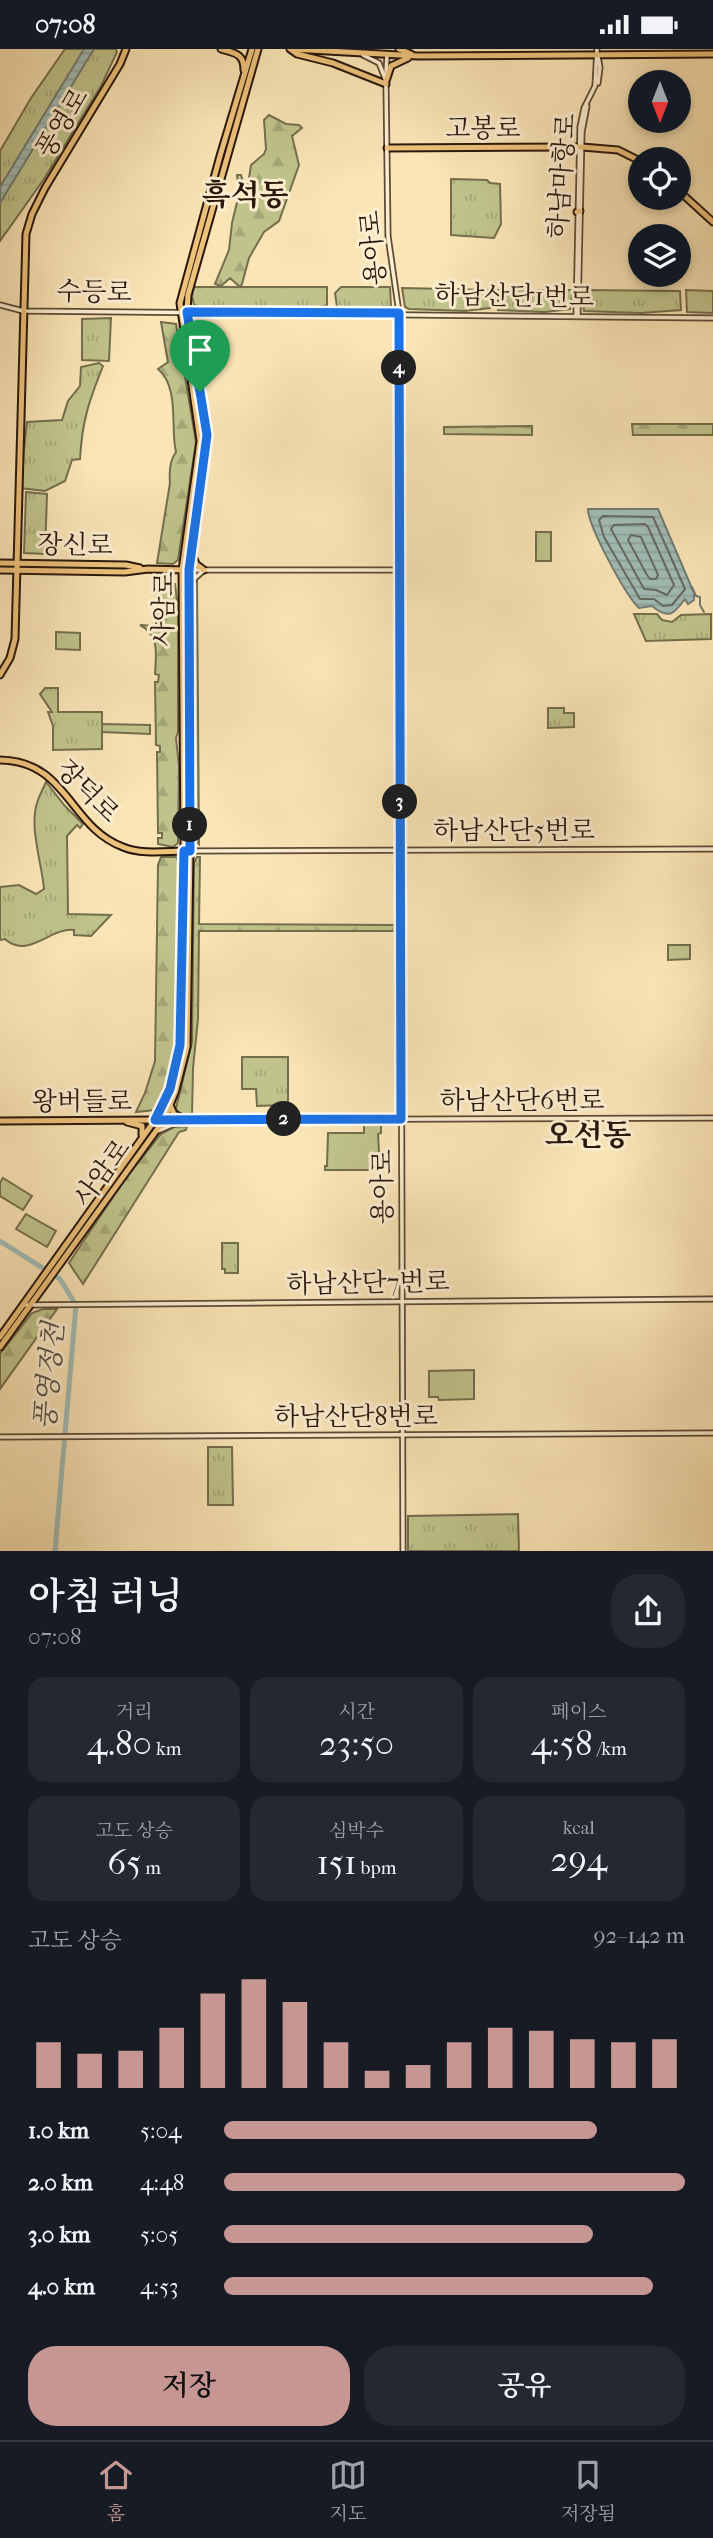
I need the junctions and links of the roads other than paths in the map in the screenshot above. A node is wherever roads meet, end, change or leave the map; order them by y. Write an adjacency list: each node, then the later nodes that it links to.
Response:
1 (126, 49): 21 (main road, 풍영로)
2 (221, 49): 13 (main road)
3 (252, 49): 13 (main road, 사암로)
4 (258, 49): 22 (main road, 사암로)
5 (291, 49): 10 (main road); 14 (main road)
6 (373, 49): 10 (main road)
7 (399, 49): 12 (main road)
8 (387, 52): 10 (main road); 12 (main road); 14 (street, 용아로)
9 (597, 52): 11 (main road); 12 (main road); 15 (street, 하남마항로)
10 (358, 53): 14 (street)
11 (713, 54)
12 (414, 55): 14 (main road)
13 (244, 76): 22 (main road, 사암로)
14 (386, 83): 16 (street, 용아로)
15 (581, 147): 16 (main road, 고봉로); 17 (main road, 고봉로); 24 (street, 하남마항로)
16 (387, 148): 23 (street, 용아로)
17 (628, 155)
18 (691, 202): 19 (main road)
19 (713, 222)
20 (0, 305): 21 (street, 수등로)
21 (23, 311): 22 (street, 수등로); 28 (main road, 풍영로)
22 (184, 312): 23 (street, 하남산단1번로); 26 (main road, 사암로); 30 (main road, 사암로)
23 (399, 313): 24 (street, 하남산단1번로); 32 (street, 용아로)
24 (576, 316): 25 (street, 하남산단1번로)
25 (713, 318)
26 (192, 551): 30 (main road, 사암로); 31 (main road)
27 (0, 563): 28 (main road, 장신로)
28 (18, 567): 29 (main road, 장신로); 30 (main road, 장신로); 34 (main road, 풍영로)
29 (0, 569)
30 (186, 570): 31 (street); 33 (main road, 사암로); 38 (main road, 사암로)
31 (204, 570): 32 (street); 33 (street)
32 (399, 570): 37 (street, 용아로)
33 (189, 592): 38 (main road, 사암로)
34 (0, 675)
35 (0, 760): 38 (main road, 장덕로)
36 (713, 849): 37 (street, 하남산단5번로)
37 (400, 850): 38 (street, 하남산단5번로); 41 (street, 용아로)
38 (187, 851): 39 (main road, 사암로); 43 (main road, 사암로)
39 (171, 1104): 44 (main road, 사암로); 45 (main road)
40 (713, 1118): 41 (street, 하남산단6번로)
41 (401, 1119): 45 (street, 하남산단6번로); 52 (street, 용아로)
42 (117, 1120): 43 (main road, 왕버들로); 46 (main road, 왕버들로); 48 (main road)
43 (155, 1120): 44 (main road, 왕버들로); 48 (main road, 사암로)
44 (164, 1120): 45 (street, 하남산단6번로); 47 (main road, 사암로)
45 (187, 1120): 47 (street)
46 (0, 1121)
47 (151, 1137): 49 (main road, 사암로)
48 (141, 1140): 49 (main road, 사암로)
49 (60, 1258): 50 (main road, 사암로)
50 (40, 1287): 53 (main road, 사암로); 54 (main road, 사암로)
51 (713, 1299): 52 (street, 하남산단7번로)
52 (401, 1302): 54 (street, 하남산단7번로); 58 (street, 용아로)
53 (23, 1305): 54 (street, 하남산단7번로); 55 (main road, 사암로)
54 (31, 1305): 56 (main road, 사암로)
55 (0, 1337)
56 (0, 1347)
57 (713, 1433): 58 (street, 하남산단8번로)
58 (401, 1435): 59 (street, 하남산단8번로); 60 (street, 용아로)
59 (0, 1437)
60 (403, 1551)

